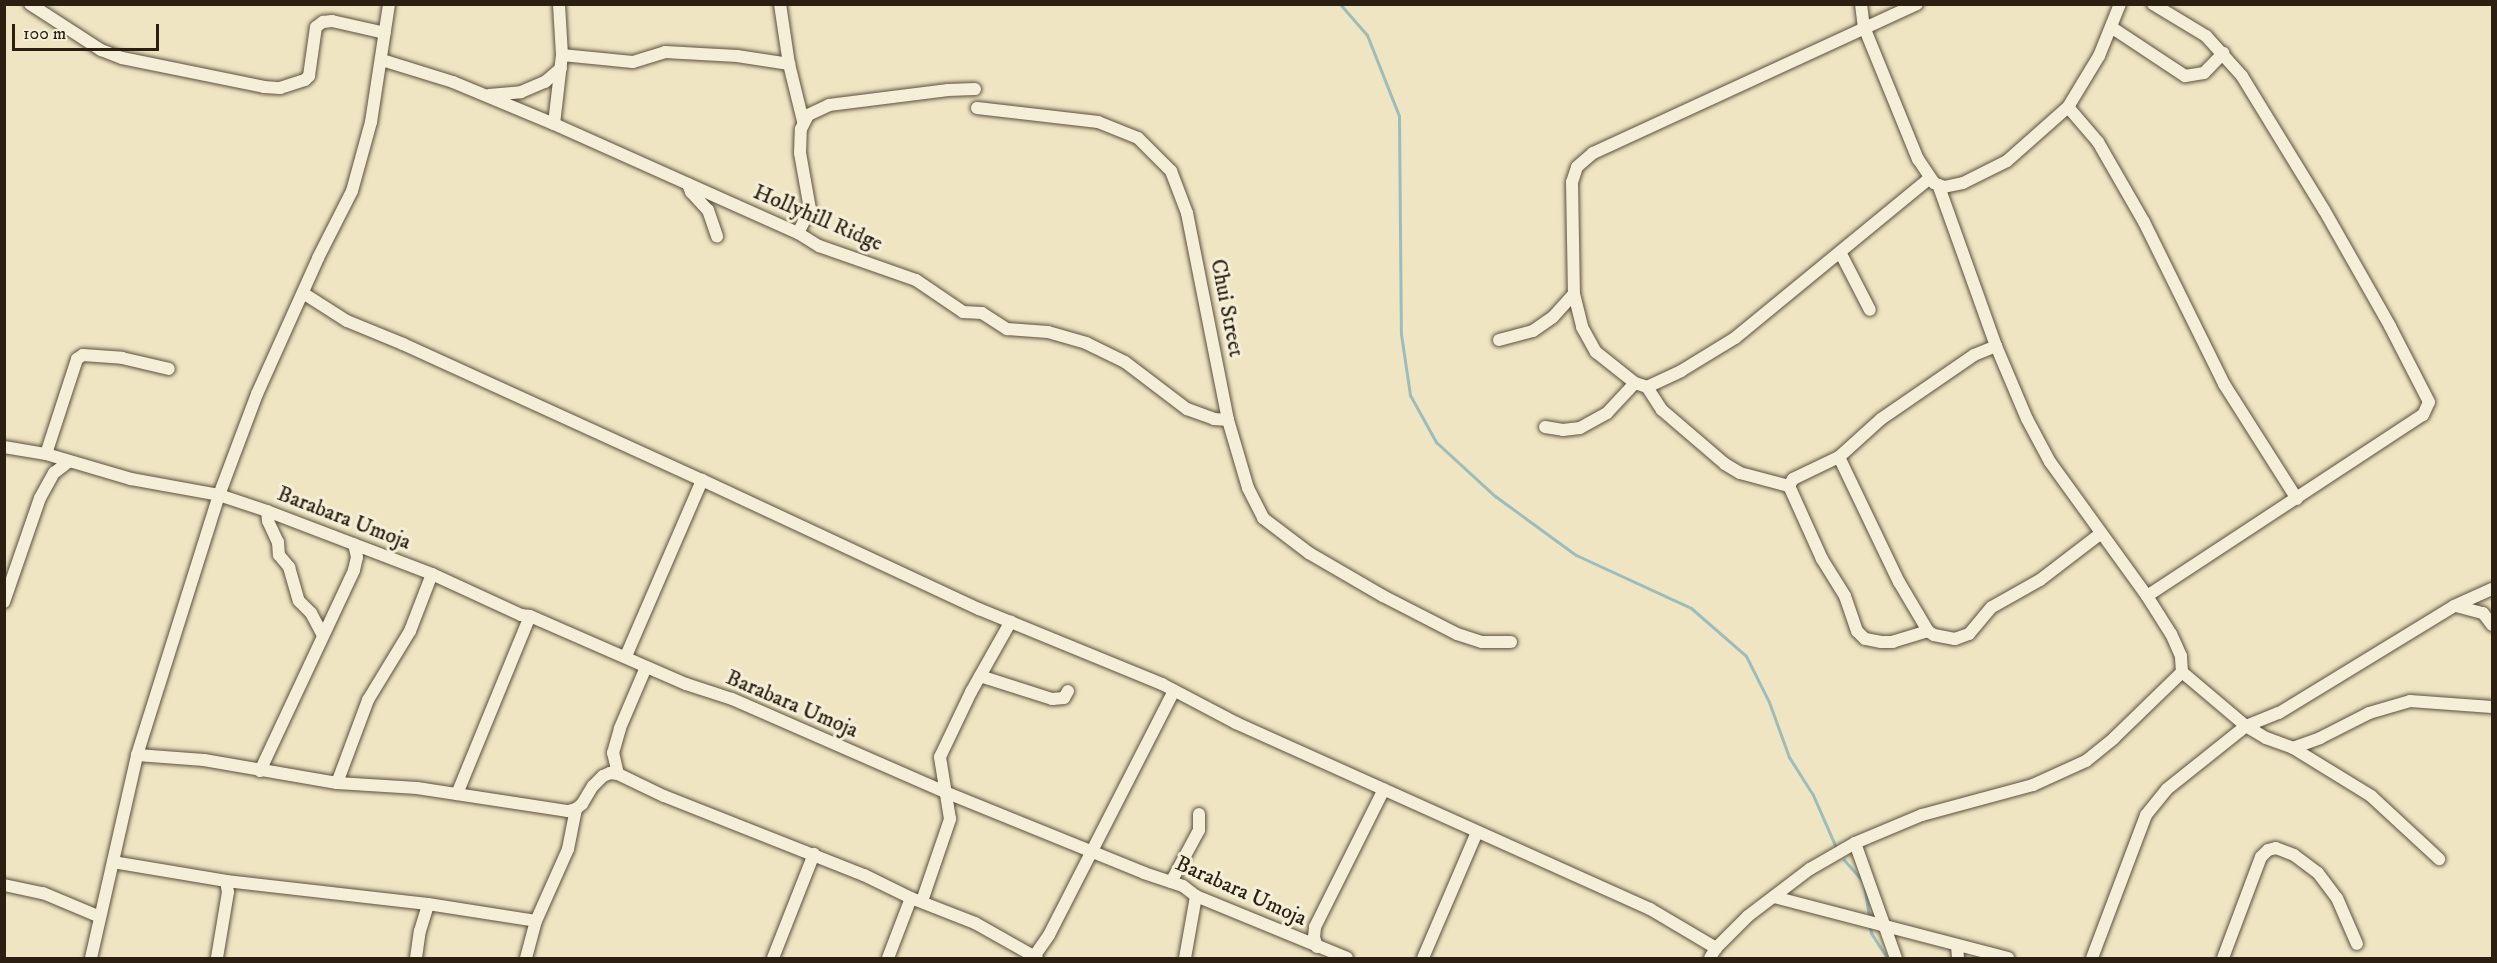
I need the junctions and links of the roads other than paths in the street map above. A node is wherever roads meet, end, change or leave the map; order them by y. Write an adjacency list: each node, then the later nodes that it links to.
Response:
1 (30, 4): 11 (street)
2 (389, 4): 11 (street)
3 (559, 4): 13 (street)
4 (780, 4): 15 (street)
5 (1862, 4): 9 (street)
6 (1917, 4): 9 (street)
7 (2120, 4): 10 (street)
8 (2153, 4): 12 (street)
9 (1864, 27): 23 (street); 29 (street)
10 (2111, 27): 12 (street); 19 (street)
11 (385, 33): 14 (street)
12 (2223, 53): 44 (street)
13 (562, 55): 15 (street); 16 (street)
14 (382, 60): 18 (street, Hollyhill Ridge); 28 (street)
15 (789, 64): 21 (street)
16 (561, 68): 18 (street); 22 (street)
17 (975, 89): 21 (street)
18 (482, 95): 22 (street, Hollyhill Ridge)
19 (2068, 106): 23 (street); 44 (street)
20 (976, 108): 35 (street, Chui Street)
21 (803, 121): 25 (street)
22 (554, 124): 24 (street, Hollyhill Ridge)
23 (1934, 182): 27 (street); 32 (street)
24 (688, 184): 25 (street, Hollyhill Ridge); 26 (street)
25 (798, 233): 35 (street, Hollyhill Ridge)
26 (717, 236)
27 (1840, 252): 30 (street); 34 (street)
28 (303, 293): 41 (street); 43 (street)
29 (1574, 294): 31 (street); 34 (street)
30 (1870, 309)
31 (1499, 340)
32 (1996, 346): 39 (street); 46 (street)
33 (169, 369): 38 (street)
34 (1641, 385): 36 (street); 42 (street)
35 (1228, 420): 58 (street, Chui Street)
36 (1545, 427)
37 (4, 447): 38 (street, Barabara Umoja)
38 (46, 454): 40 (street, Barabara Umoja)
39 (1839, 457): 42 (street); 56 (street)
40 (68, 462): 43 (street, Barabara Umoja); 51 (street)
41 (702, 480): 54 (street); 59 (street)
42 (1789, 486): 56 (street)
43 (219, 495): 45 (street, Barabara Umoja); 68 (street)
44 (2297, 499): 50 (street)
45 (267, 511): 47 (street, Barabara Umoja); 57 (street)
46 (2100, 534): 50 (street); 56 (street)
47 (354, 544): 48 (street, Barabara Umoja); 57 (street)
48 (432, 574): 53 (street, Barabara Umoja); 71 (street)
49 (2493, 589): 52 (street)
50 (2147, 596): 61 (street)
51 (4, 602)
52 (2454, 606): 55 (street); 66 (street)
53 (530, 616): 59 (street, Barabara Umoja); 74 (street)
54 (1011, 621): 62 (street); 64 (street)
55 (2493, 625)
56 (1928, 631)
57 (322, 634): 70 (street)
58 (1511, 642)
59 (626, 656): 60 (street, Barabara Umoja)
60 (646, 667): 69 (street); 73 (street, Barabara Umoja)
61 (2182, 672): 66 (street); 78 (street)
62 (980, 676): 63 (street); 73 (street)
63 (1068, 691)
64 (1174, 691): 72 (street); 79 (street)
65 (2493, 707): 67 (street)
66 (2246, 726): 67 (street); 109 (street)
67 (2293, 748): 81 (street)
68 (136, 755): 70 (street); 82 (street)
69 (614, 770): 75 (street); 80 (street)
70 (260, 771): 71 (street)
71 (337, 783): 74 (street)
72 (1384, 789): 77 (street); 94 (street)
73 (945, 792): 79 (street, Barabara Umoja); 88 (street)
74 (457, 794): 75 (street)
75 (576, 809): 91 (street)
76 (1199, 814): 84 (street)
77 (1477, 832): 96 (street); 106 (street)
78 (1855, 843): 87 (street); 92 (street)
79 (1091, 850): 84 (street, Barabara Umoja); 103 (street)
80 (814, 854): 88 (street); 101 (street)
81 (2439, 859)
82 (113, 862): 83 (street); 90 (street)
83 (226, 881): 89 (street); 98 (street)
84 (1171, 882): 86 (street, Barabara Umoja)
85 (4, 885): 90 (street)
86 (1196, 896): 94 (street, Barabara Umoja); 104 (street)
87 (1774, 897): 92 (street); 96 (street)
88 (917, 900): 102 (street); 103 (street)
89 (428, 904): 91 (street); 99 (street)
90 (100, 917): 97 (street)
91 (536, 921): 100 (street)
92 (1885, 928): 95 (street); 107 (street)
93 (2357, 944): 110 (street)
94 (1325, 952): 105 (street, Barabara Umoja)
95 (1957, 952): 108 (street)
96 (1713, 953)
97 (91, 958)
98 (217, 958)
99 (416, 958)
100 (526, 958)
101 (773, 958)
102 (888, 958)
103 (1035, 958)
104 (1185, 958)
105 (1347, 958)
106 (1423, 958)
107 (1896, 958)
108 (2008, 958)
109 (2092, 958)
110 (2223, 958)

